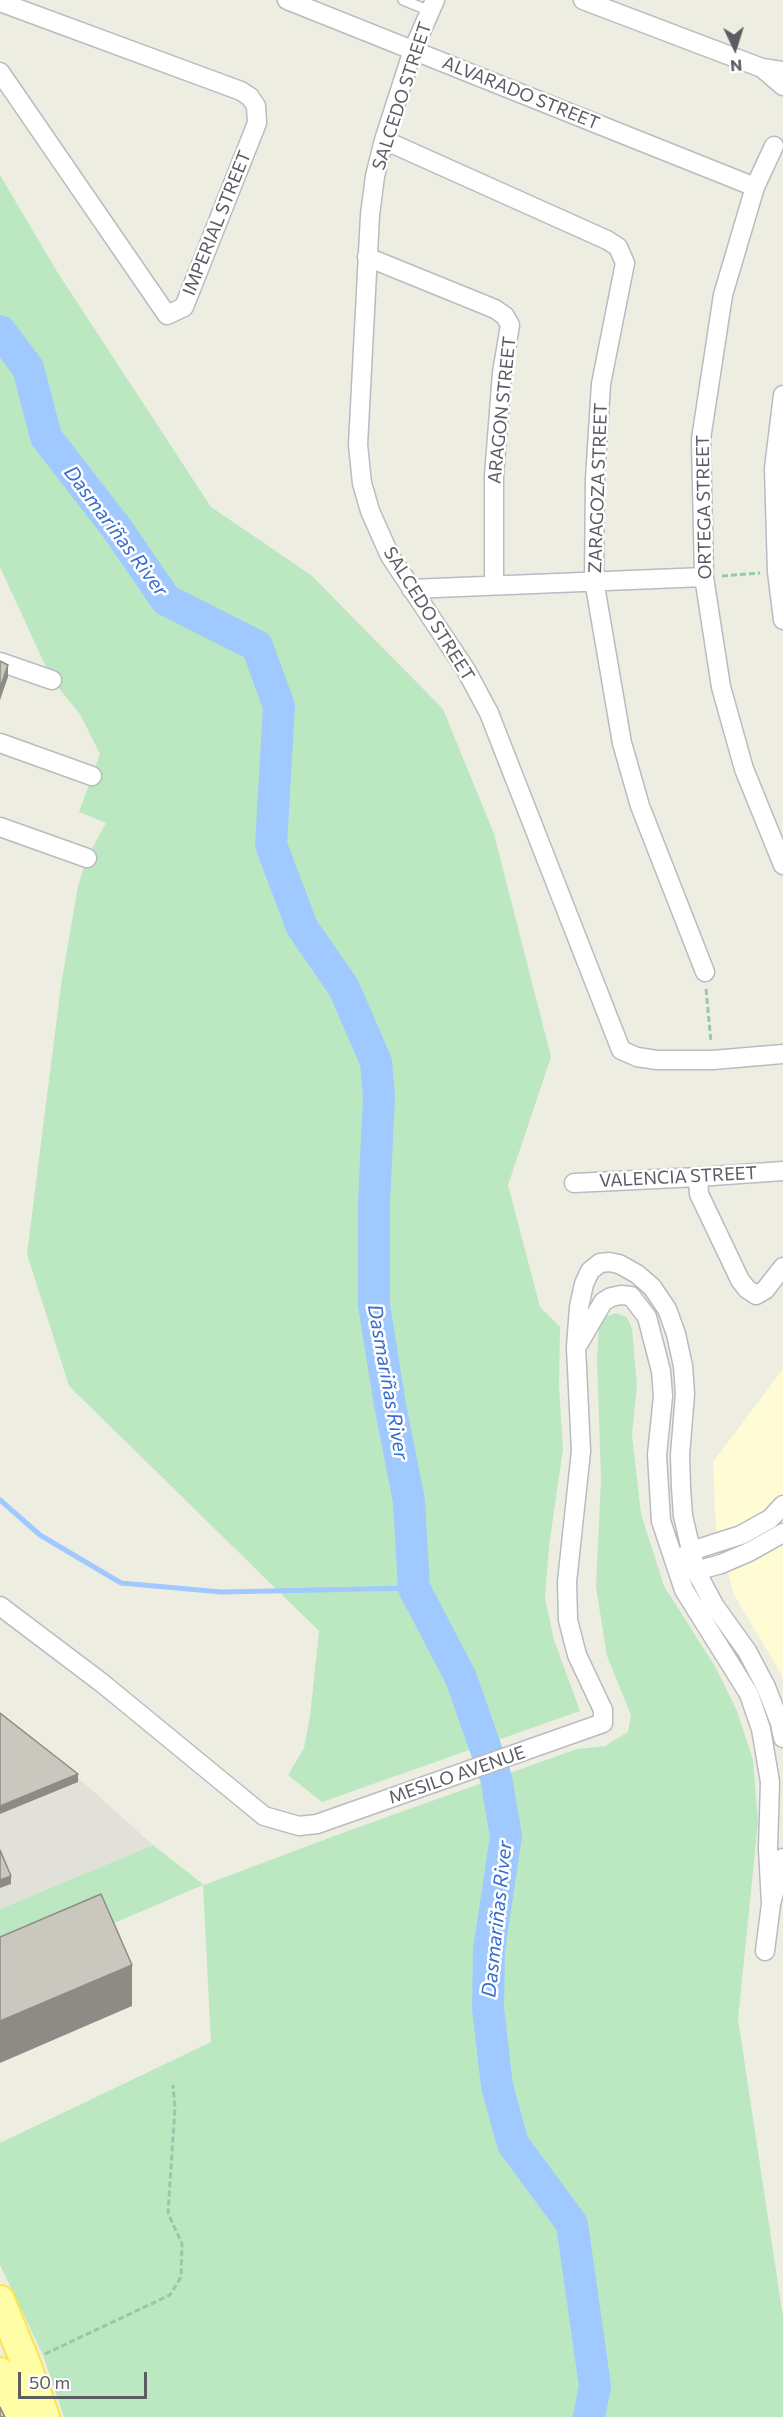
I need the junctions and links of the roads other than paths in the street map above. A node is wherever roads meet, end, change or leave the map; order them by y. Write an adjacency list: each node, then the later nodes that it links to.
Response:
1 (287, 0): 6 (street, ALVARADO STREET)
2 (403, 0): 5 (lane)
3 (583, 0): 7 (street)
4 (0, 2): 9 (street, IMPERIAL STREET)
5 (432, 5): 6 (street, SALCEDO STREET)
6 (413, 50): 11 (street, SALCEDO STREET); 13 (street, ALVARADO STREET)
7 (762, 68): 8 (street); 10 (street)
8 (783, 71)
9 (0, 72)
10 (783, 86)
11 (384, 140): 14 (street, SALCEDO STREET); 17 (street, ZARAGOZA STREET)
12 (774, 146): 13 (street, ORTEGA STREET)
13 (755, 187): 16 (street, ORTEGA STREET)
14 (367, 257): 18 (street, ARAGON STREET); 19 (street, SALCEDO STREET)
15 (783, 395): 20 (street)
16 (704, 577): 17 (street); 27 (street, ORTEGA STREET)
17 (594, 580): 18 (street); 28 (street, ZARAGOZA STREET)
18 (494, 585): 19 (street)
19 (411, 590): 29 (street, SALCEDO STREET)
20 (783, 620)
21 (0, 662): 22 (street)
22 (52, 680)
23 (0, 743): 24 (street)
24 (92, 776)
25 (0, 827): 26 (street)
26 (87, 858)
27 (783, 865)
28 (705, 972)
29 (783, 1054)
30 (783, 1171): 31 (street, VALENCIA STREET)
31 (698, 1177): 32 (street, VALENCIA STREET); 33 (street)
32 (574, 1183)
33 (783, 1267)
34 (576, 1347): 37 (street, MESILO AVENUE); 38 (street); 40 (street, MESILO AVENUE)
35 (783, 1505): 37 (street)
36 (783, 1533): 39 (street)
37 (691, 1551): 38 (street); 39 (street, MESILO AVENUE)
38 (674, 1564): 39 (street); 43 (street)
39 (696, 1571): 41 (street, MESILO AVENUE)
40 (0, 1606)
41 (783, 1738)
42 (783, 1858): 43 (street)
43 (777, 1906): 44 (street)
44 (765, 1951)
45 (0, 2301): 46 (main road)
46 (13, 2368): 47 (main road); 48 (main road)
47 (16, 2417)
48 (45, 2417)

